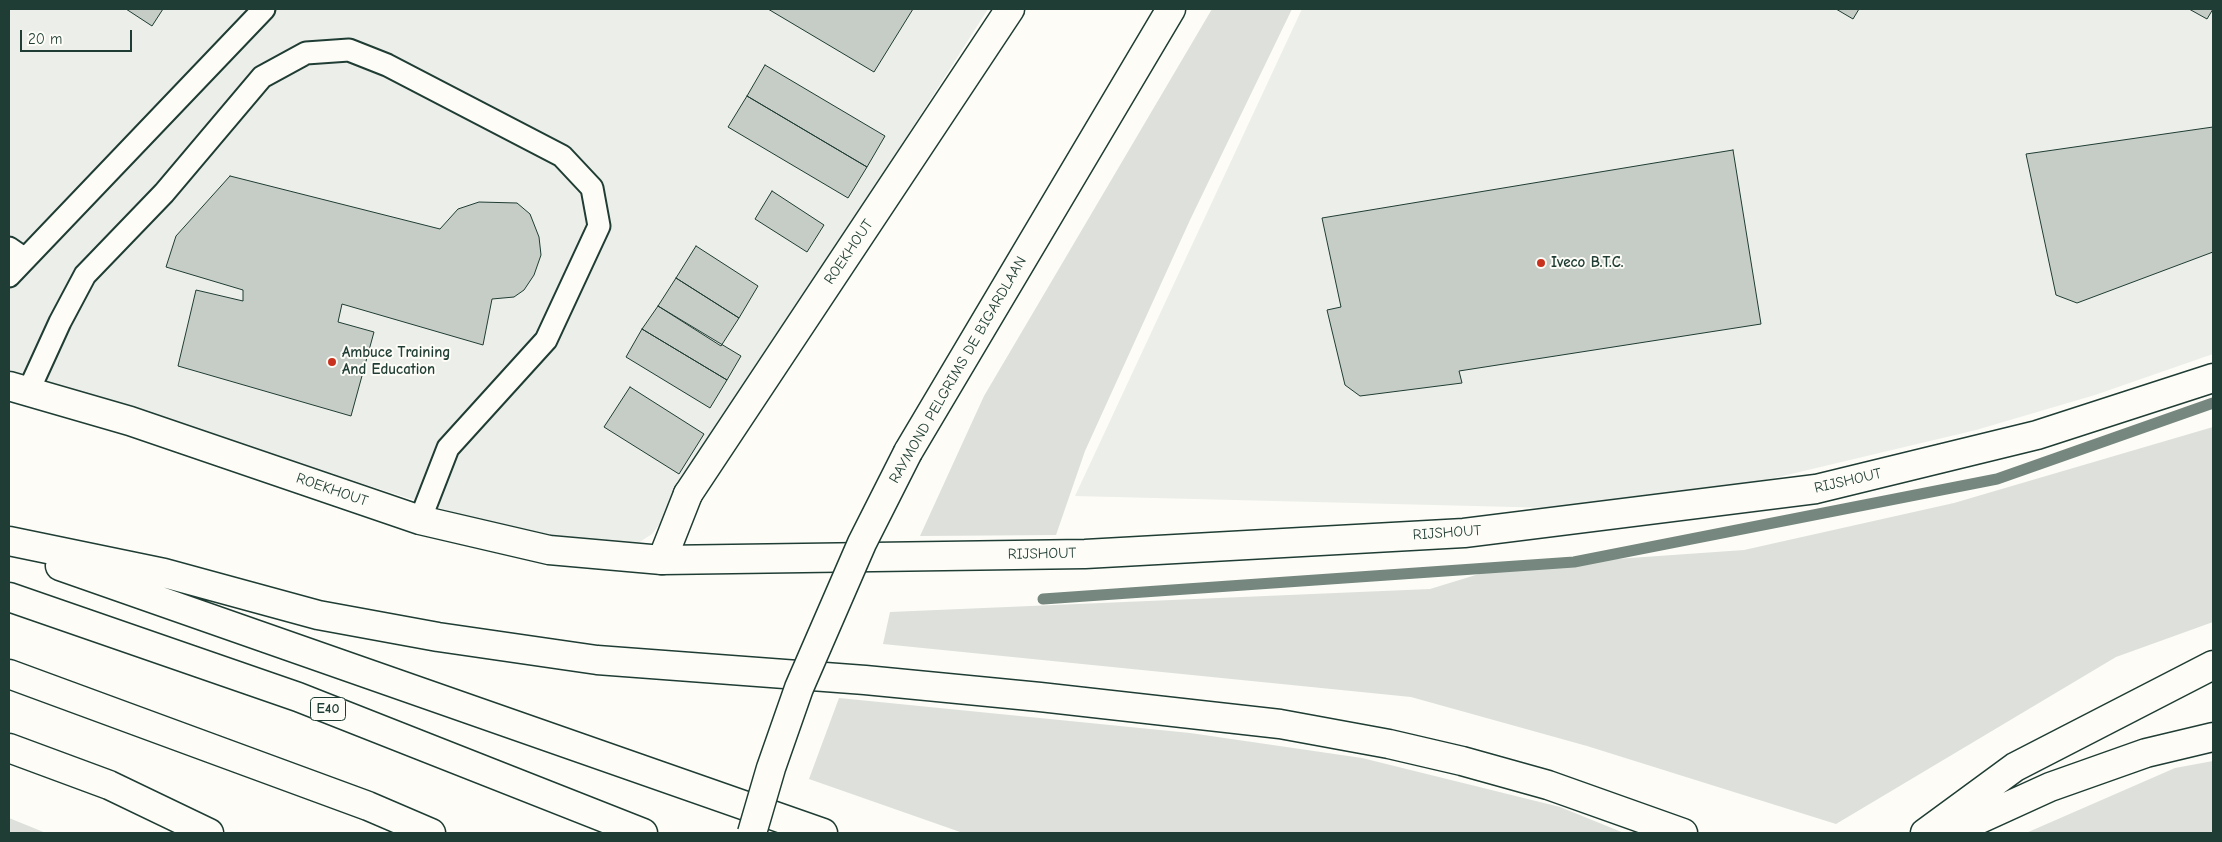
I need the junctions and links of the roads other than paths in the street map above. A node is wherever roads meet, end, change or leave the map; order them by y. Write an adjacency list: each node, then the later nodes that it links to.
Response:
1 (264, 9): 4 (lane)
2 (1010, 9): 11 (main road, ROEKHOUT)
3 (1171, 9): 20 (main road, RAYMOND PELGRIMS DE BIGARDLAAN, bridge)
4 (17, 254): 5 (lane)
5 (9, 276)
6 (2213, 378): 11 (main road, RIJSHOUT)
7 (18, 389): 8 (main road, ROEKHOUT); 8 (lane)
8 (420, 520): 11 (main road, ROEKHOUT)
9 (9, 541): 22 (main road)
10 (9, 549): 21 (main road)
11 (662, 560)
12 (9, 596): 19 (main road, E40)
13 (2213, 665): 23 (main road)
14 (9, 674): 18 (main road)
15 (2213, 737): 24 (main road)
16 (9, 748): 17 (main road)
17 (209, 833)
18 (431, 833)
19 (643, 833)
20 (752, 833)
21 (823, 833)
22 (1683, 833)
23 (1925, 833)
24 (1949, 833)

